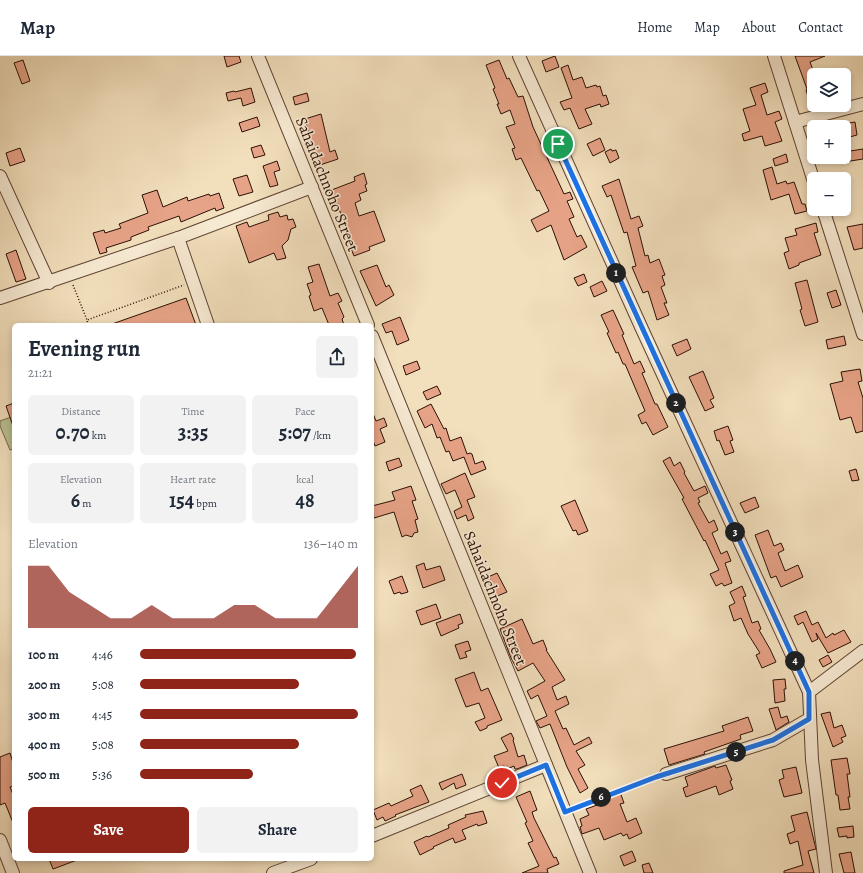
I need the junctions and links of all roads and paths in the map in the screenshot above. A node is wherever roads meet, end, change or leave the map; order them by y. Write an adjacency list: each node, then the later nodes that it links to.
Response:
1 (258, 56): 8 (street, Sahaidachnoho Street)
2 (519, 56): 22 (street)
3 (774, 56): 5 (street)
4 (863, 104): 5 (street)
5 (795, 122): 6 (street)
6 (811, 172)
7 (0, 176): 13 (street)
8 (312, 187): 10 (street); 18 (street, Sahaidachnoho Street)
9 (825, 216): 19 (street)
10 (178, 238): 11 (street); 12 (street)
11 (70, 275): 13 (street); 15 (path)
12 (193, 282): 16 (path); 17 (street)
13 (49, 283): 14 (street)
14 (0, 298)
15 (88, 323)
16 (88, 323)
17 (207, 323)
18 (367, 323)
19 (863, 334)
20 (374, 341): 24 (street, Sahaidachnoho Street)
21 (863, 651): 22 (street)
22 (809, 692): 23 (street)
23 (809, 719): 25 (street); 33 (street)
24 (546, 765): 26 (street, Sahaidachnoho Street); 27 (street)
25 (666, 774): 26 (path)
26 (565, 812): 32 (street, Sahaidachnoho Street)
27 (374, 835)
28 (0, 840): 31 (street)
29 (305, 861): 30 (street)
30 (280, 869)
31 (13, 873)
32 (590, 873)
33 (826, 873)

